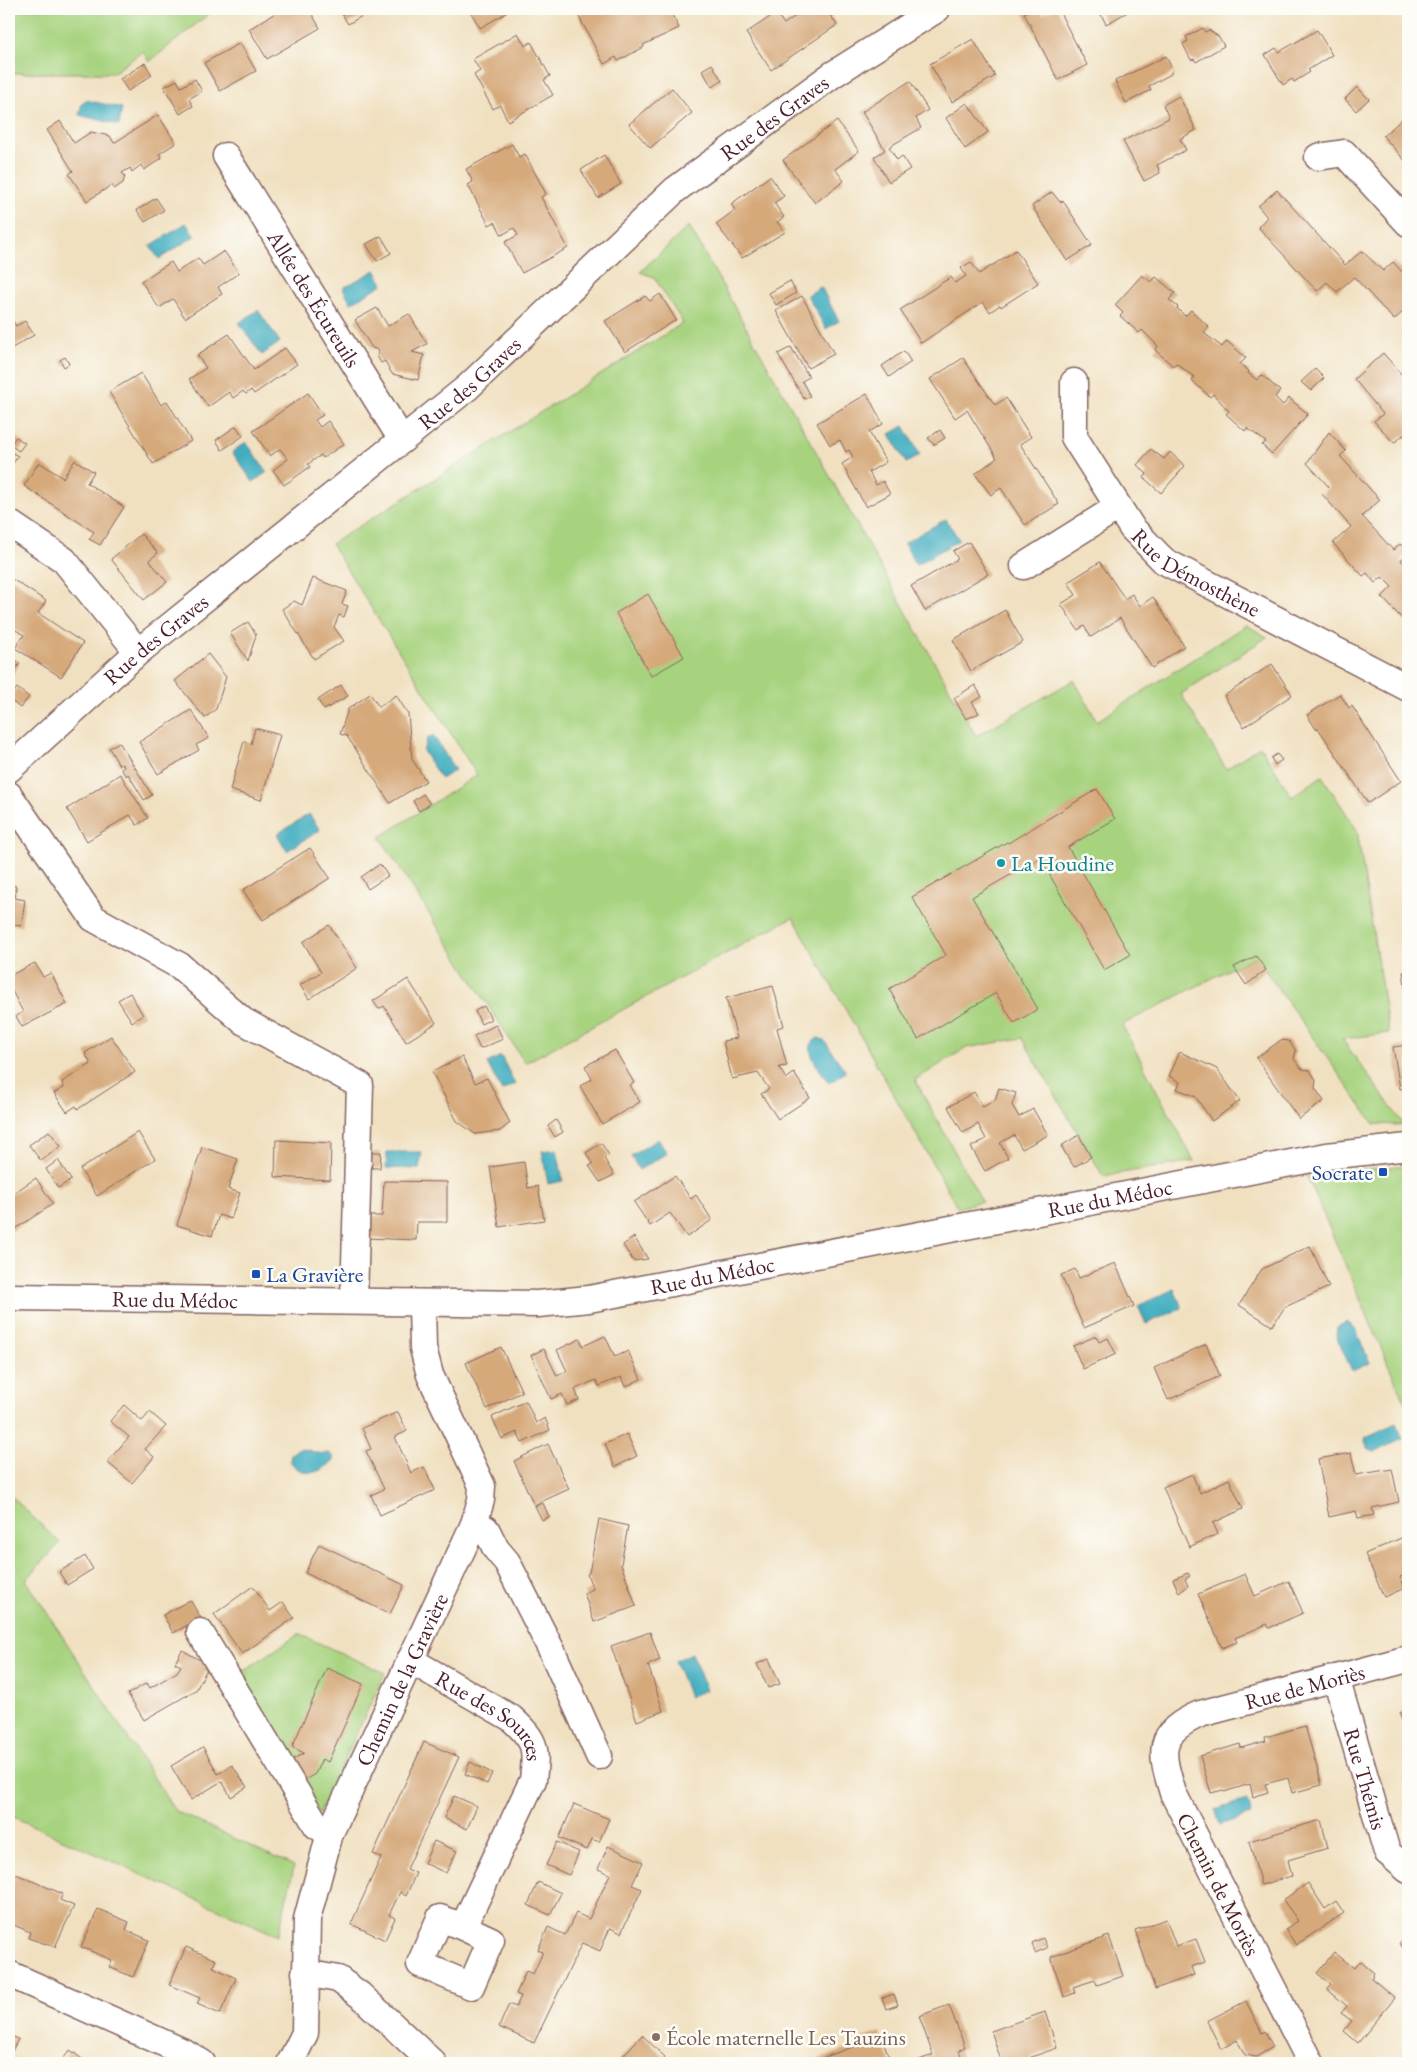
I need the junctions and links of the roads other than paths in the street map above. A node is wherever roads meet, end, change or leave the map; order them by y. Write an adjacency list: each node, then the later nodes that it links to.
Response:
1 (937, 9): 6 (street, Rue des Graves)
2 (226, 156): 6 (street, Allée des Écureuils)
3 (1318, 157): 4 (street)
4 (1408, 223)
5 (1074, 382): 7 (street, Rue Démosthène)
6 (402, 440): 10 (street, Rue des Graves)
7 (1118, 507): 9 (street); 11 (street, Rue Démosthène)
8 (9, 524): 10 (street)
9 (1024, 566)
10 (138, 652): 12 (street, Rue des Graves)
11 (1408, 688)
12 (9, 769)
13 (9, 795): 16 (street)
14 (1408, 1147): 17 (street, Rue du Médoc)
15 (9, 1297): 16 (street, Rue du Médoc)
16 (354, 1301): 17 (street, Rue du Médoc)
17 (422, 1303): 18 (street, Chemin de la Gravière)
18 (474, 1524): 21 (street, Chemin de la Gravière); 24 (street)
19 (200, 1632): 25 (street)
20 (1408, 1659): 22 (street, Rue de Moriès)
21 (410, 1660): 25 (street, Chemin de la Gravière); 27 (street, Rue des Sources)
22 (1336, 1678): 23 (street, Rue de Moriès); 26 (street, Rue Thémis)
23 (1200, 1714): 33 (street, Chemin de Moriès)
24 (599, 1756)
25 (330, 1833): 28 (street, Chemin de la Gravière)
26 (1408, 1870)
27 (463, 1927)
28 (305, 1973): 31 (street, Chemin de la Gravière); 32 (street)
29 (9, 1974): 30 (street)
30 (202, 2063)
31 (290, 2063)
32 (433, 2063)
33 (1311, 2063)

